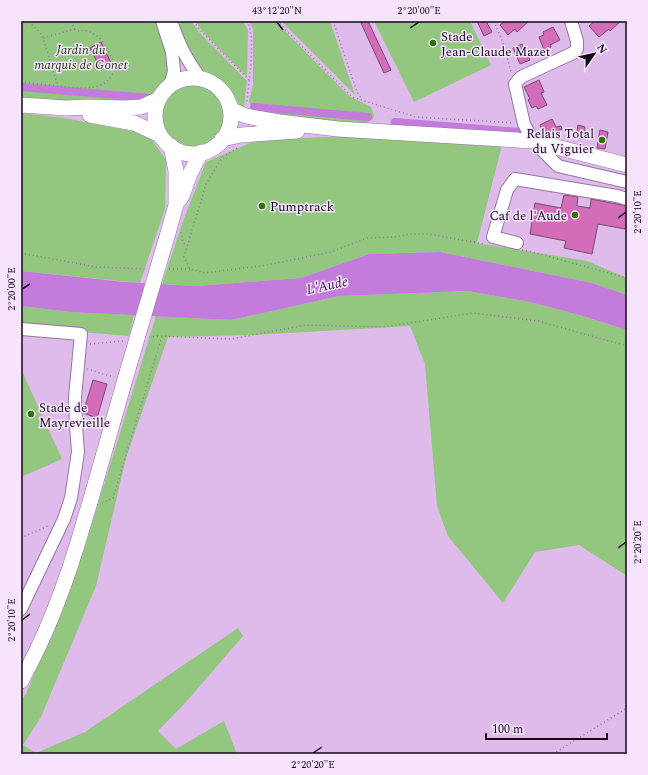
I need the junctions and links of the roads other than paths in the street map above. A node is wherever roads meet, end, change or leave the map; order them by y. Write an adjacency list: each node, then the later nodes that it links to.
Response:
1 (162, 21): 5 (street)
2 (171, 21): 4 (street)
3 (571, 21): 13 (street)
4 (201, 79): 5 (main road); 9 (main road)
5 (170, 86): 6 (main road)
6 (159, 99): 8 (main road); 11 (main road)
7 (21, 105): 8 (main road)
8 (66, 108): 11 (main road)
9 (230, 109): 10 (main road); 12 (main road)
10 (338, 129): 12 (main road); 13 (main road)
11 (160, 135): 14 (main road)
12 (222, 139): 15 (main road)
13 (533, 141): 16 (main road); 17 (street)
14 (171, 146): 15 (main road); 19 (main road)
15 (201, 152): 19 (main road)
16 (626, 165)
17 (627, 182)
18 (627, 199): 20 (street)
19 (176, 205): 23 (main road, bridge)
20 (519, 247)
21 (21, 329): 22 (street)
22 (21, 609)
23 (21, 682)

